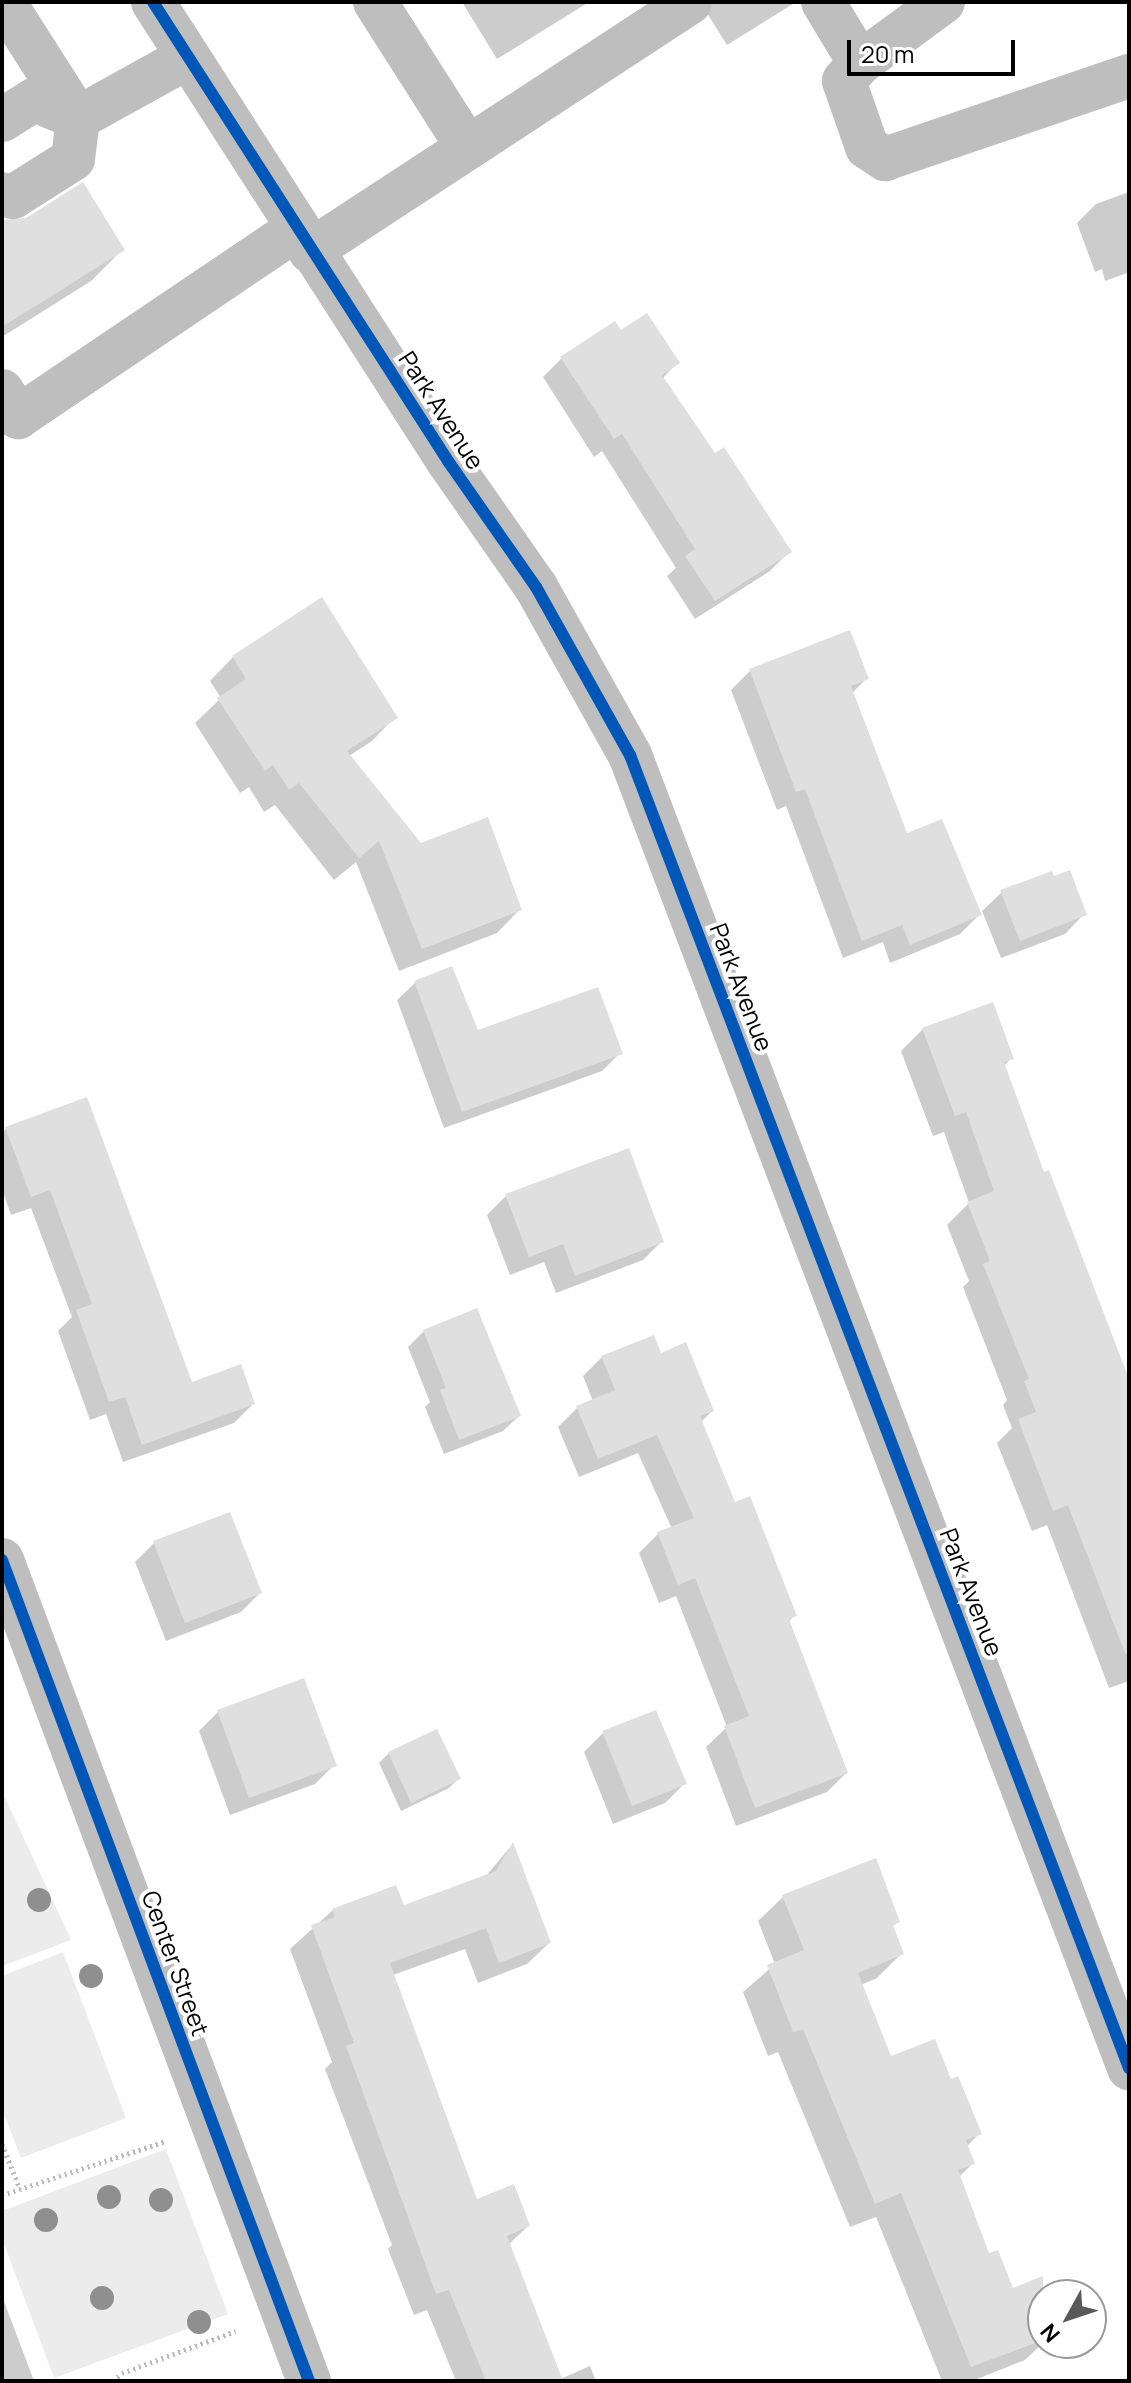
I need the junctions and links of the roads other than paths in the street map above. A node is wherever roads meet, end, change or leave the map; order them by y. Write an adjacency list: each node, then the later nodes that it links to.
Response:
1 (4, 2): 10 (street)
2 (153, 2): 7 (street, Park Avenue)
3 (375, 2): 12 (street)
4 (690, 2): 12 (street)
5 (823, 2): 8 (street)
6 (943, 2): 8 (street)
7 (188, 57): 10 (street); 14 (street, Park Avenue)
8 (860, 63): 9 (street)
9 (1129, 76)
10 (78, 118): 11 (street); 13 (street)
11 (2, 120)
12 (466, 145): 14 (street)
13 (2, 194)
14 (304, 240): 15 (street); 17 (street, Park Avenue)
15 (10, 404)
16 (2, 1560): 18 (street, Center Street)
17 (1129, 2068)
18 (309, 2381)

